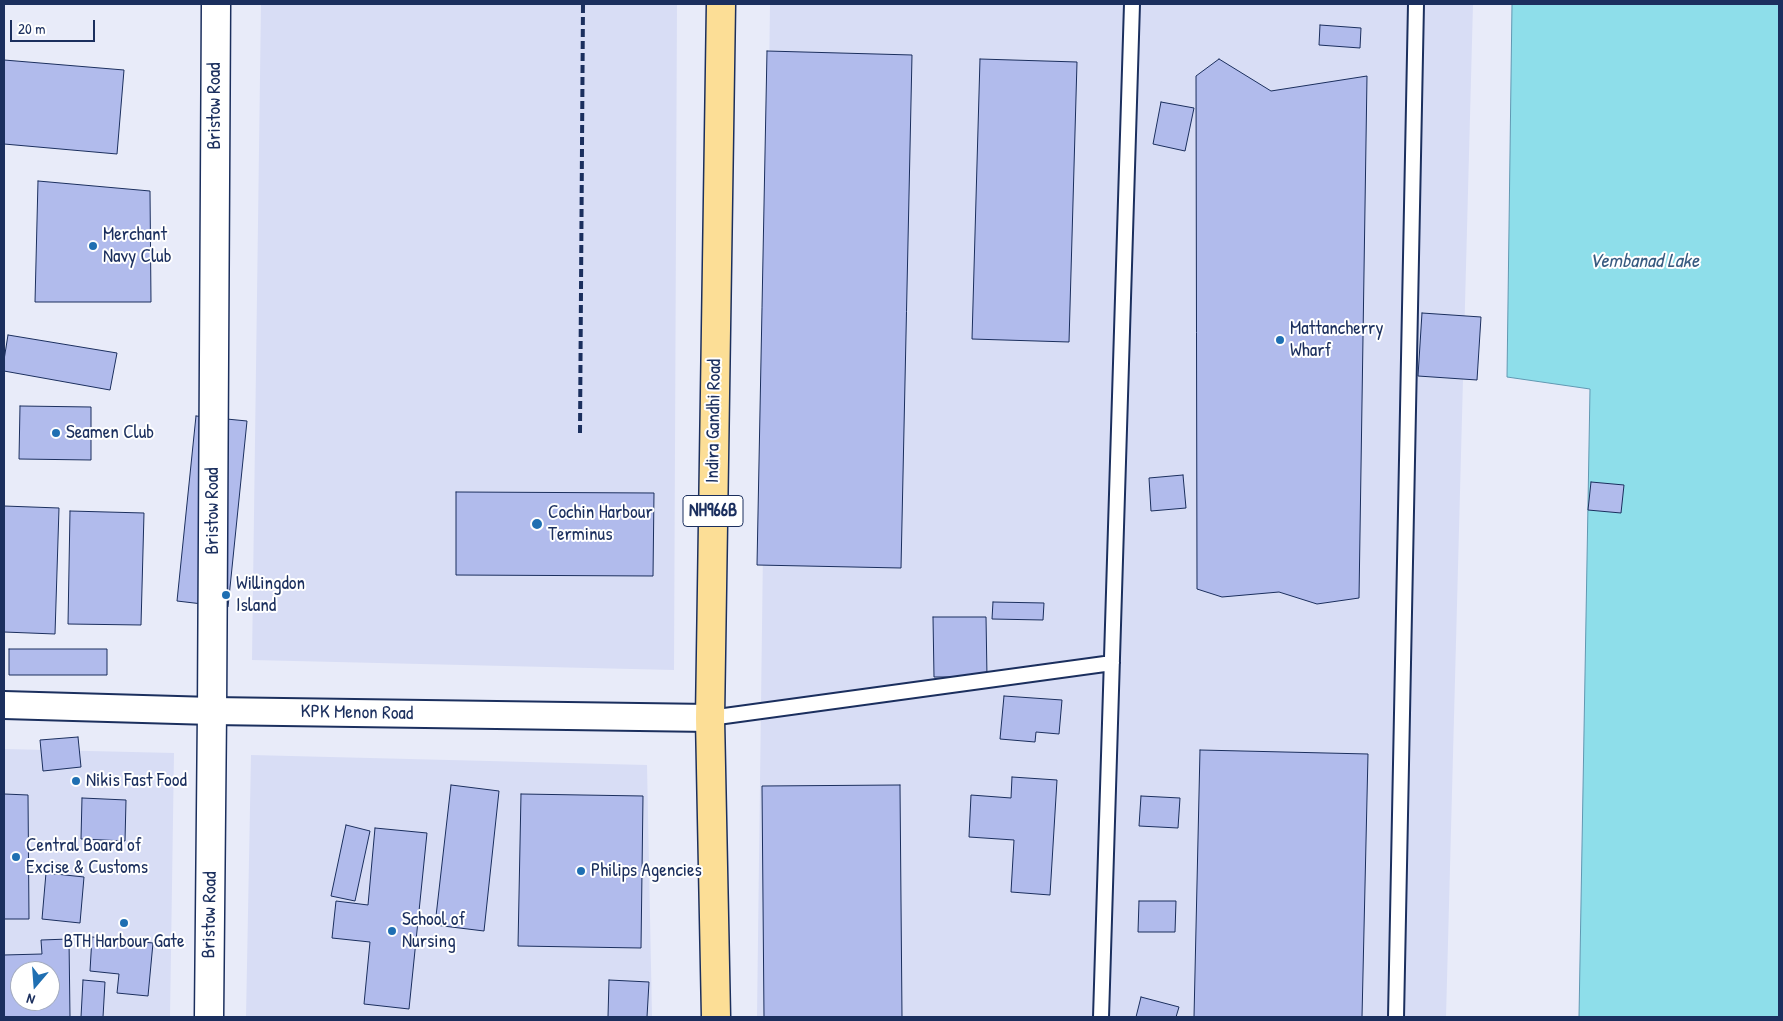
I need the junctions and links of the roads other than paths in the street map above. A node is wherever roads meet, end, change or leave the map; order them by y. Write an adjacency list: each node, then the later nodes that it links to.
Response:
1 (216, 4): 7 (street, Bristow Road)
2 (721, 4): 8 (highway, Indira Gandhi Road / NH966B)
3 (1132, 4): 5 (lane)
4 (1416, 4): 12 (lane)
5 (1112, 663): 8 (lane); 11 (lane)
6 (4, 704): 7 (street, KPK Menon Road)
7 (212, 711): 8 (street, KPK Menon Road); 9 (street, Bristow Road)
8 (710, 718): 10 (highway, Indira Gandhi Road / NH966B)
9 (209, 1017)
10 (716, 1017)
11 (1101, 1017)
12 (1396, 1017)

